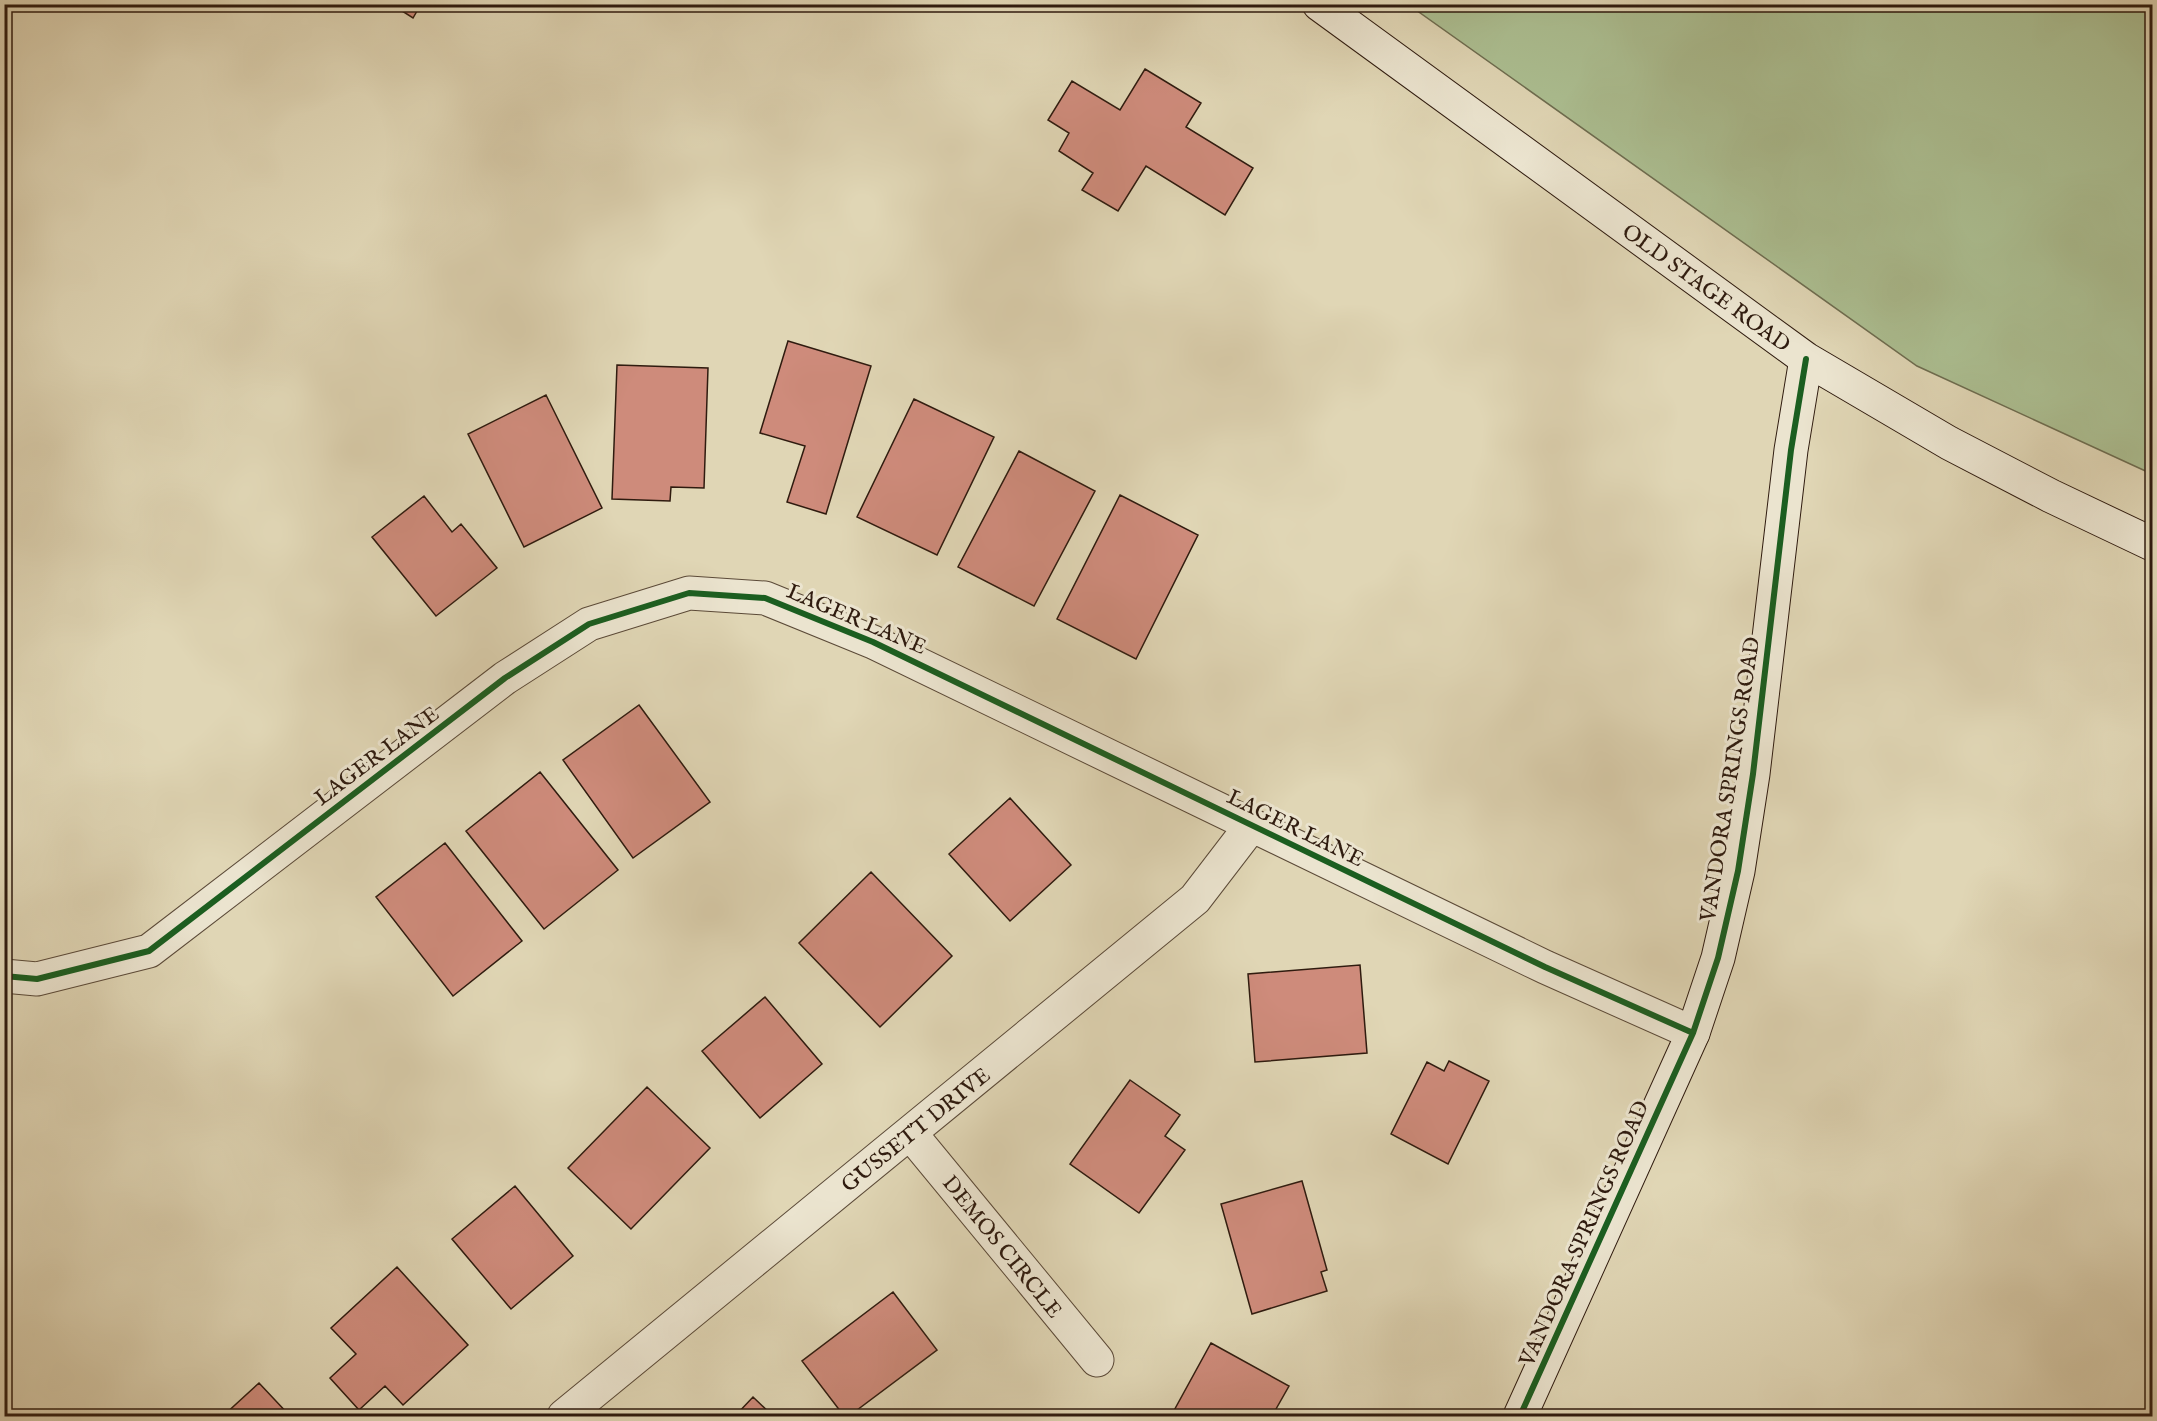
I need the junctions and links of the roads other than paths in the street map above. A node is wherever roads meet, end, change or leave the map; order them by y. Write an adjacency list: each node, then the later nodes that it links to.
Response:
1 (1319, 4): 2 (street, OLD STAGE ROAD)
2 (1806, 359): 3 (street, OLD STAGE ROAD); 6 (street, VANDORA SPRINGS ROAD)
3 (2152, 544)
4 (1251, 826): 5 (street, LAGER LANE); 6 (street, LAGER LANE); 7 (street, GUSSETT DRIVE)
5 (4, 976)
6 (1693, 1033): 10 (street, VANDORA SPRINGS ROAD)
7 (910, 1133): 8 (street, DEMOS CIRCLE); 9 (street, GUSSETT DRIVE)
8 (1097, 1360)
9 (564, 1416)
10 (1520, 1416)

